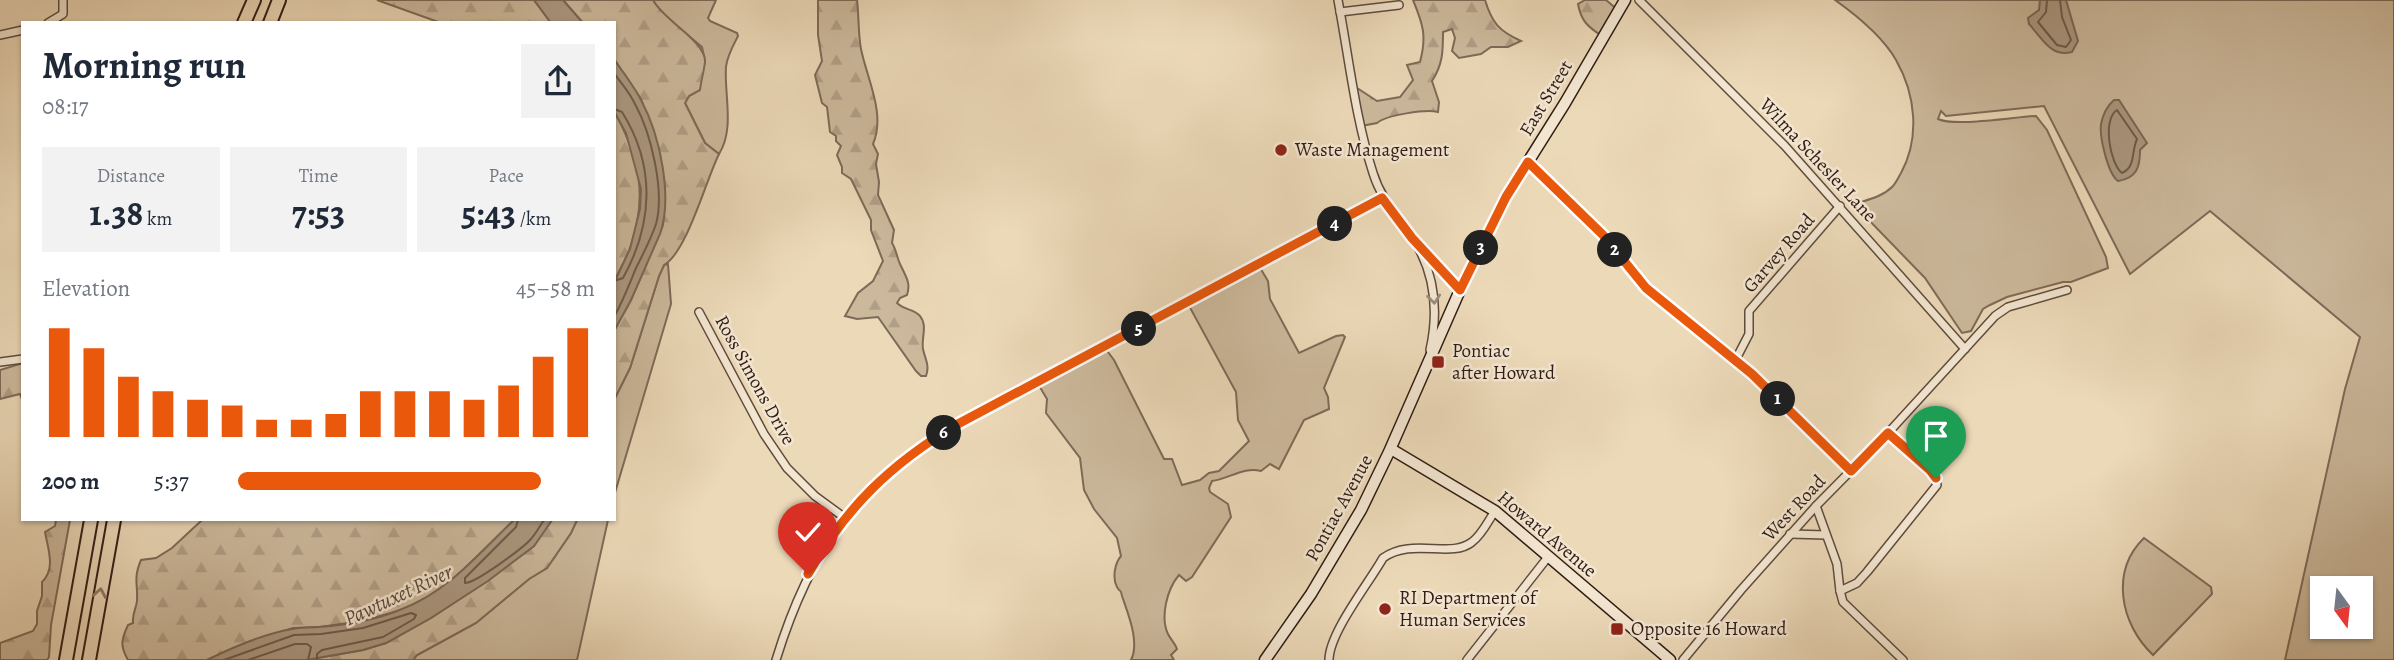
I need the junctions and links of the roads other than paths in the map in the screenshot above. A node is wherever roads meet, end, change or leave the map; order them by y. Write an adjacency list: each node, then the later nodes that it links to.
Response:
1 (63, 0): 9 (street)
2 (254, 0): 10 (highway)
3 (279, 0): 11 (highway)
4 (1338, 0): 8 (street, Pontiac Avenue)
5 (1625, 0): 14 (main road, East Street)
6 (1639, 0): 16 (street, Wilma Schesler Lane)
7 (1399, 5): 8 (street)
8 (1340, 12): 15 (street, Pontiac Avenue)
9 (51, 21)
10 (245, 21)
11 (271, 21)
12 (21, 30): 13 (street)
13 (0, 35)
14 (1528, 162): 18 (main road, East Street); 23 (street)
15 (1382, 198): 17 (street, Pontiac Avenue); 31 (street)
16 (1840, 206): 21 (street, Wilma Schesler Lane); 23 (street, Garvey Road)
17 (1412, 238): 18 (street, Pontiac Avenue); 25 (street, Pontiac Avenue, one-way to 25)
18 (1460, 290): 25 (main road, Pontiac Avenue)
19 (2067, 290): 21 (street, West Road)
20 (699, 312): 31 (street, Ross Simons Drive)
21 (1965, 349): 26 (street, West Road)
22 (21, 359): 24 (street)
23 (1735, 361): 28 (street)
24 (0, 362)
25 (1427, 365): 27 (main road, Pontiac Avenue)
26 (1888, 433): 28 (street, West Road); 37 (street)
27 (1391, 449): 30 (main road, Howard Avenue); 41 (main road, Pontiac Avenue)
28 (1851, 471): 29 (street, West Road)
29 (1816, 506): 34 (street, West Road); 35 (street)
30 (1495, 511): 36 (main road, Howard Avenue); 42 (street)
31 (845, 518): 40 (street)
32 (91, 521): 38 (highway)
33 (114, 521): 39 (highway, one-way to 33)
34 (1790, 534): 35 (street); 45 (street, West Road)
35 (1826, 535): 37 (street)
36 (1549, 557): 43 (street); 44 (main road, Howard Avenue)
37 (1840, 591): 46 (street)
38 (66, 660)
39 (89, 660)
40 (776, 660)
41 (1265, 660)
42 (1329, 660)
43 (1467, 660)
44 (1670, 660)
45 (1683, 660)
46 (1903, 660)

